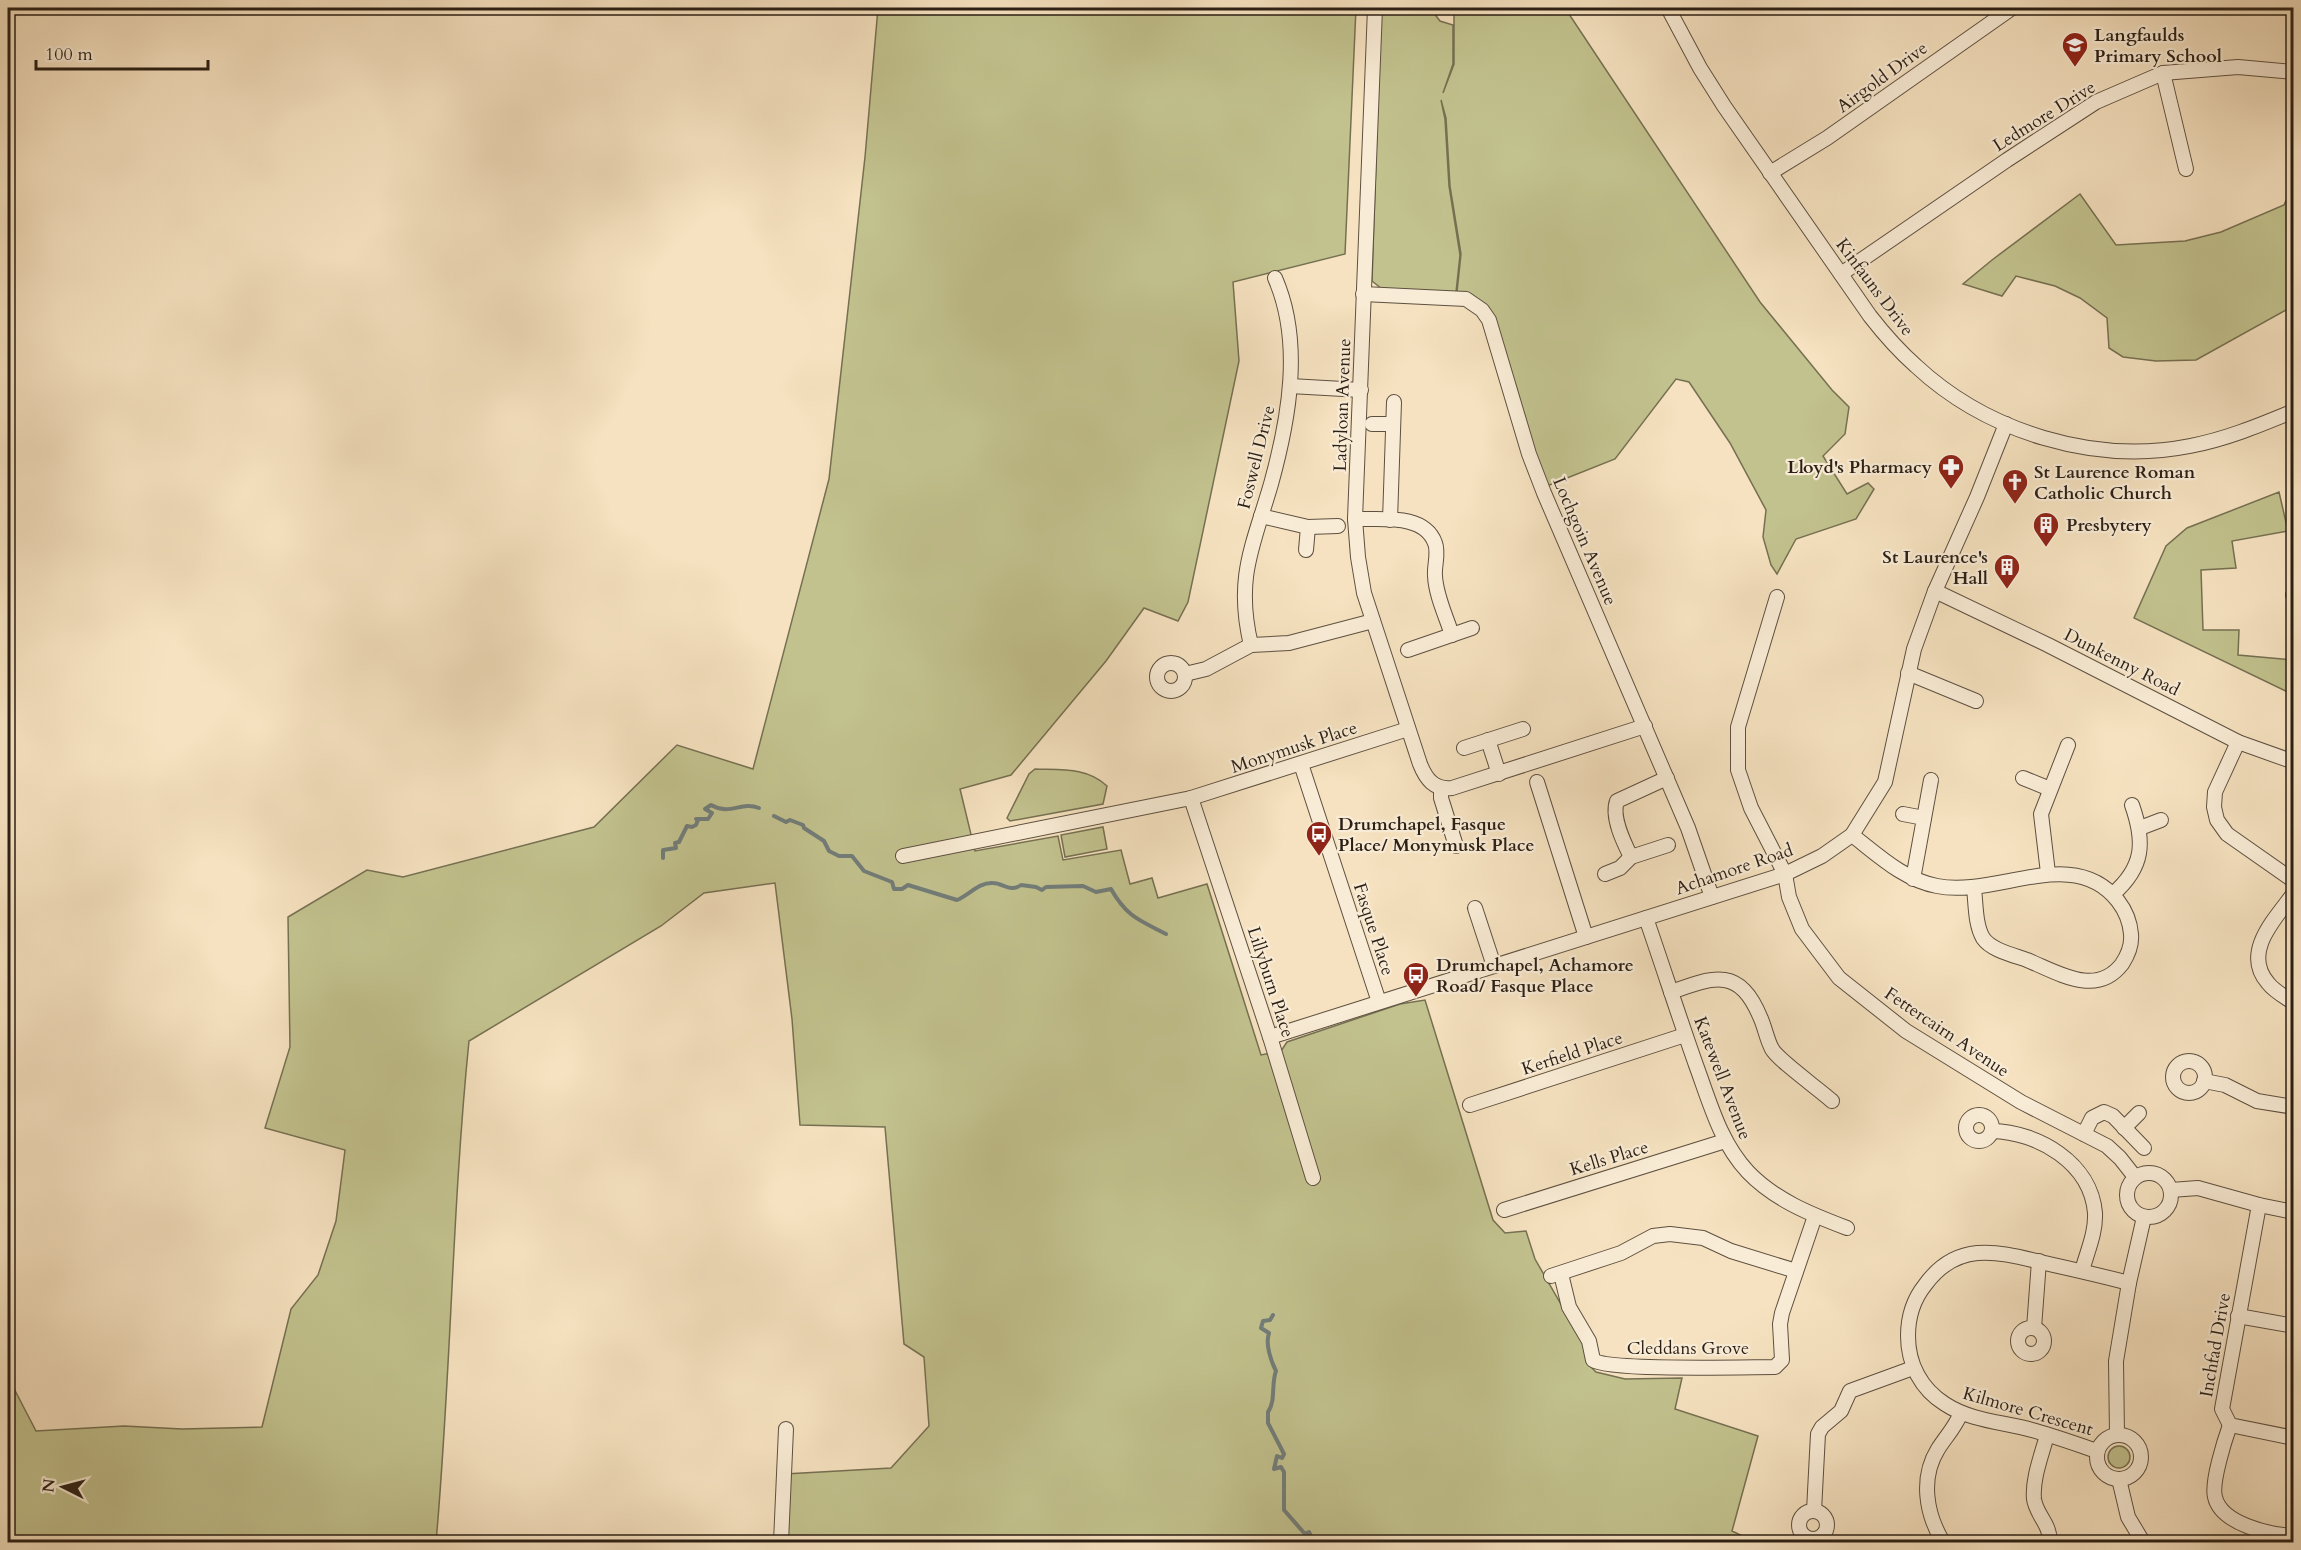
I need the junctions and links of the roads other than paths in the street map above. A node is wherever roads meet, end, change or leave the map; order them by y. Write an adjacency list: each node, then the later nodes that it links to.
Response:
1 (1375, 8): 10 (street, Ladyloan Avenue)
2 (1668, 8): 7 (street, Kinfauns Drive)
3 (2012, 8): 7 (street, Airgold Drive)
4 (2294, 72): 5 (street, Ledmore Drive)
5 (2163, 73): 6 (street); 8 (street, Ledmore Drive)
6 (2186, 169)
7 (1770, 173): 8 (street, Kinfauns Drive)
8 (1841, 274): 17 (street, Kinfauns Drive)
9 (1275, 278): 11 (street, Foswell Drive)
10 (1364, 294): 12 (street, Ladyloan Avenue); 34 (street, Lochgoin Avenue)
11 (1290, 386): 12 (street); 18 (street, Foswell Drive)
12 (1360, 390): 19 (street, Ladyloan Avenue)
13 (1394, 402): 16 (street)
14 (2294, 411): 17 (street, Kinfauns Drive)
15 (1372, 424): 16 (street)
16 (1393, 424): 20 (street)
17 (2006, 424): 24 (street, Achamore Road)
18 (1261, 516): 22 (street); 29 (street, Foswell Drive)
19 (1355, 519): 20 (street); 26 (street, Ladyloan Avenue)
20 (1390, 520): 28 (street)
21 (1338, 526): 22 (street)
22 (1308, 527): 23 (street)
23 (1306, 550)
24 (1935, 591): 31 (street, Achamore Road); 38 (street, Dunkenny Road)
25 (1777, 597): 63 (street, Fettercairn Avenue)
26 (1373, 621): 29 (street); 35 (street, Ladyloan Avenue)
27 (1472, 628): 28 (street)
28 (1452, 635): 30 (street)
29 (1251, 645): 32 (street)
30 (1408, 650)
31 (1908, 673): 33 (street); 56 (street, Achamore Road)
32 (1185, 674)
33 (1976, 701)
34 (1645, 726): 43 (street); 44 (street, Lochgoin Avenue)
35 (1408, 729): 42 (street, Monymusk Place); 48 (street, Ladyloan Avenue)
36 (1523, 729): 37 (street)
37 (1488, 740): 40 (street); 43 (street)
38 (2238, 742): 41 (street, Dunkenny Road); 65 (street)
39 (2068, 745): 49 (street)
40 (1464, 748)
41 (2294, 762)
42 (1301, 764): 50 (street, Monymusk Place); 75 (street, Fasque Place)
43 (1498, 774): 48 (street)
44 (1667, 778): 60 (street); 69 (street, Lochgoin Avenue)
45 (2023, 778): 49 (street)
46 (1931, 780): 53 (street)
47 (1537, 782): 72 (street)
48 (1439, 788): 58 (street)
49 (2050, 789): 61 (street)
50 (1191, 798): 59 (street, Monymusk Place); 78 (street, Lillyburn Place)
51 (2132, 804): 55 (street)
52 (1904, 814): 53 (street)
53 (1924, 818): 64 (street)
54 (2161, 820): 55 (street)
55 (2140, 828): 68 (street)
56 (1852, 835): 63 (street, Achamore Road); 64 (street)
57 (1668, 845): 60 (street)
58 (1456, 846)
59 (903, 856)
60 (1632, 857): 62 (street)
61 (2048, 873): 66 (street); 68 (street)
62 (1605, 874)
63 (1785, 874): 69 (street, Achamore Road); 86 (street, Fettercairn Avenue)
64 (1912, 879): 66 (street)
65 (2294, 881)
66 (1974, 889): 68 (street)
67 (2294, 893): 76 (street)
68 (2113, 894)
69 (1712, 897): 71 (street, Achamore Road)
70 (1475, 908): 73 (street)
71 (1646, 918): 72 (street, Achamore Road); 74 (street, Katewell Avenue)
72 (1586, 937): 73 (street, Achamore Road)
73 (1494, 966): 75 (street, Achamore Road)
74 (1671, 992): 77 (street, Katewell Avenue); 80 (street)
75 (1379, 1002): 78 (street, Achamore Road)
76 (2294, 1003)
77 (1685, 1035): 81 (street, Kerfield Place); 87 (street, Katewell Avenue)
78 (1270, 1037): 90 (street, Lillyburn Place)
79 (2204, 1081): 82 (street)
80 (1832, 1101)
81 (1470, 1105)
82 (2294, 1107)
83 (2139, 1113): 84 (street)
84 (2124, 1128): 86 (street); 88 (street)
85 (1992, 1131): 100 (street)
86 (2084, 1134): 89 (street, Fettercairn Avenue)
87 (1725, 1141): 93 (street, Kells Place); 95 (street, Katewell Avenue)
88 (2144, 1148)
89 (2135, 1177): 91 (street); 96 (street)
90 (1313, 1178)
91 (2170, 1190): 92 (street); 96 (street)
92 (2259, 1206): 94 (street); 102 (street, Inchfad Drive)
93 (1504, 1210)
94 (2294, 1212)
95 (1815, 1216): 97 (street, Katewell Avenue); 99 (street, Cleddans Grove)
96 (2144, 1217): 101 (street)
97 (1847, 1228)
98 (2039, 1261): 100 (street, Kilmore Crescent); 104 (street); 105 (street, Kilmore Crescent)
99 (1796, 1271): 99 (street, Cleddans Grove)
100 (2082, 1271): 101 (street, Kilmore Crescent)
101 (2129, 1283): 110 (street)
102 (2238, 1316): 103 (street); 107 (street, Inchfad Drive)
103 (2294, 1326)
104 (2034, 1328)
105 (1914, 1368): 106 (street, Kilmore Crescent); 114 (street)
106 (1961, 1413): 109 (street, Kilmore Crescent); 117 (street)
107 (2230, 1425): 111 (street); 115 (street)
108 (786, 1429): 116 (street)
109 (2046, 1435): 112 (street, Kilmore Crescent); 118 (street)
110 (2117, 1435): 112 (street); 113 (street)
111 (2294, 1438)
112 (2097, 1450): 113 (street)
113 (2119, 1479): 119 (street)
114 (1814, 1511)
115 (2294, 1536)
116 (781, 1542)
117 (1943, 1542)
118 (2049, 1542)
119 (2143, 1542)

